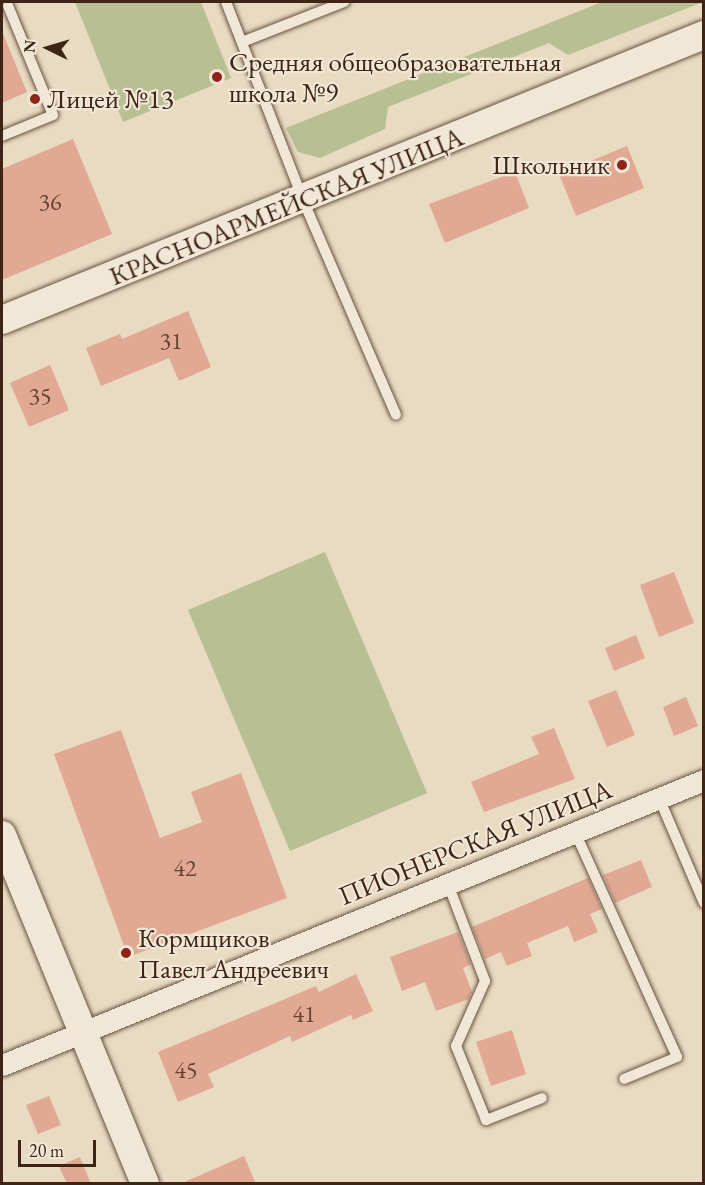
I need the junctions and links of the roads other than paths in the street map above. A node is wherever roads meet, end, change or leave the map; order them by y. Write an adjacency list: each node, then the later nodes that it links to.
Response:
1 (226, 2): 5 (lane)
2 (344, 2): 5 (lane)
3 (8, 6): 6 (lane)
4 (704, 36): 7 (street, КРАСНОАРМЕЙСКАЯ УЛИЦА)
5 (242, 42): 7 (lane)
6 (2, 136)
7 (303, 200): 8 (street, КРАСНОАРМЕЙСКАЯ УЛИЦА); 9 (lane)
8 (2, 320)
9 (396, 415)
10 (704, 780): 11 (street, ПИОНЕРСКАЯ УЛИЦА)
11 (659, 798): 12 (street, ПИОНЕРСКАЯ УЛИЦА); 15 (lane)
12 (575, 832): 14 (street, ПИОНЕРСКАЯ УЛИЦА); 18 (lane)
13 (2, 835): 16 (street)
14 (448, 884): 16 (street, ПИОНЕРСКАЯ УЛИЦА); 19 (lane)
15 (704, 903)
16 (83, 1033): 17 (street, ПИОНЕРСКАЯ УЛИЦА); 20 (street)
17 (2, 1065)
18 (624, 1079)
19 (542, 1098)
20 (145, 1184)

